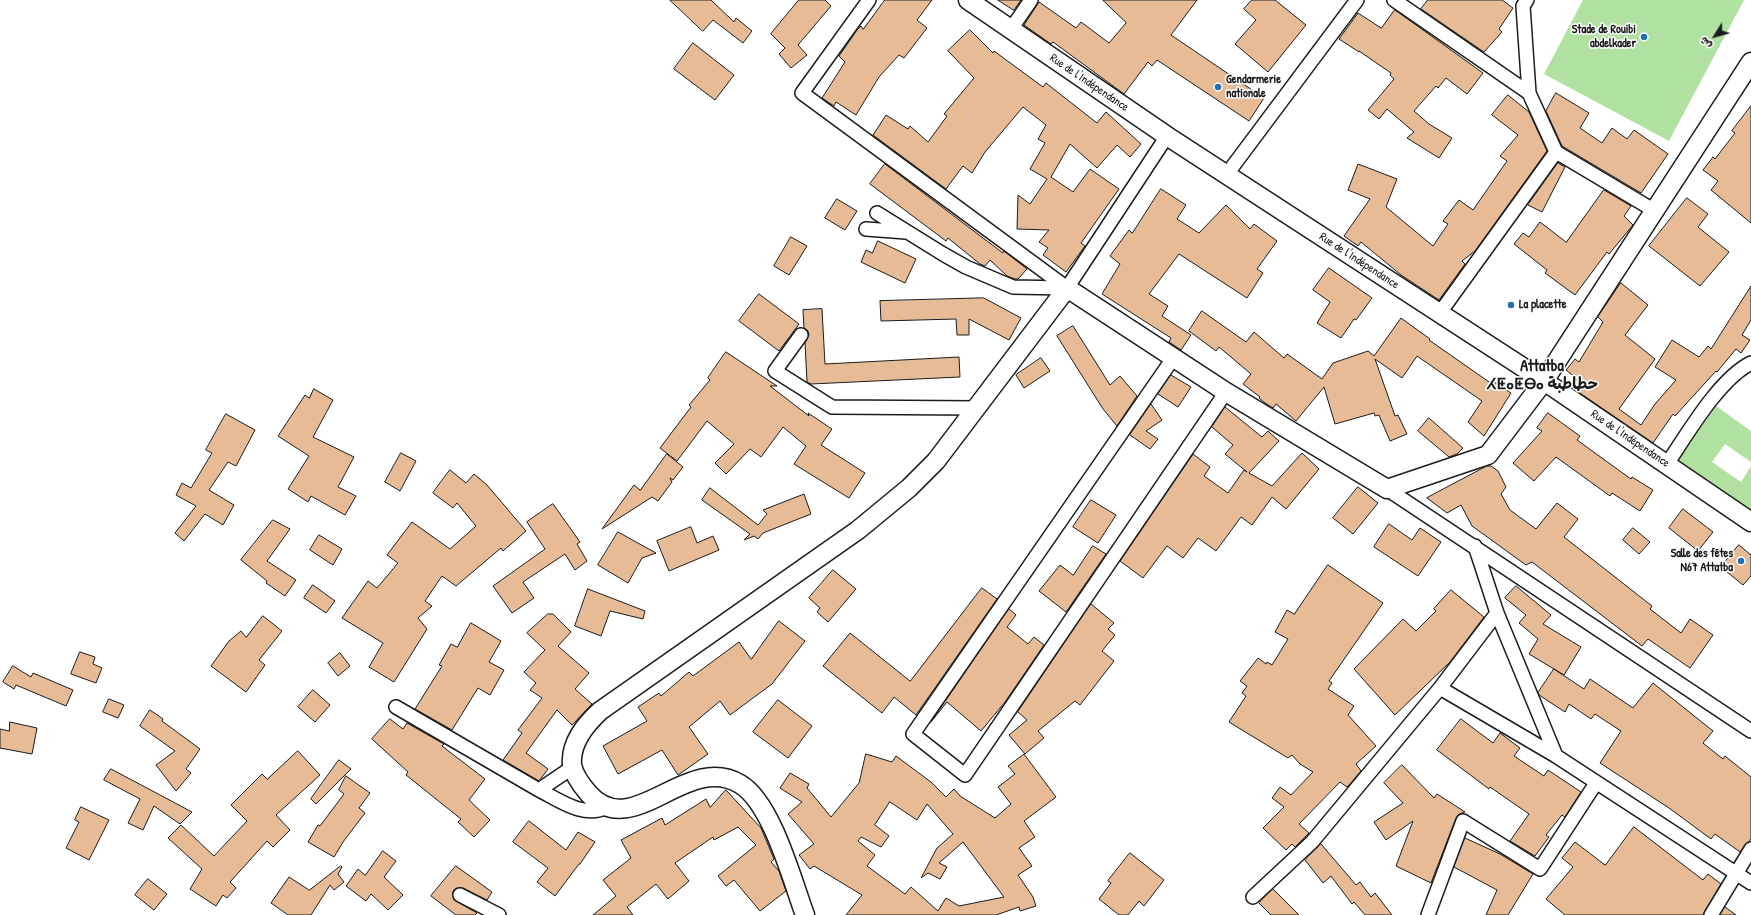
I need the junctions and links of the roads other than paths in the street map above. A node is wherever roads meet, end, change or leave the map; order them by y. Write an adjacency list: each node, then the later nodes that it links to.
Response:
1 (869, 0): 17 (street)
2 (968, 0): 7 (main road, Rue de l'Indépendance)
3 (1031, 0): 7 (street)
4 (1357, 0): 12 (street)
5 (1394, 0): 9 (street)
6 (1526, 0): 9 (street)
7 (1010, 29): 10 (main road, Rue de l'Indépendance)
8 (1751, 62): 13 (main road)
9 (1529, 93): 11 (street)
10 (1167, 136): 12 (main road, Rue de l'Indépendance); 17 (street)
11 (1556, 152): 13 (street); 18 (street)
12 (1227, 174): 18 (main road, Rue de l'Indépendance)
13 (1655, 211): 22 (main road)
14 (877, 213): 16 (street)
15 (866, 229): 16 (street)
16 (907, 232): 17 (street)
17 (1067, 288): 20 (main road); 24 (main road)
18 (1439, 314): 22 (main road, Rue de l'Indépendance)
19 (802, 335): 24 (street)
20 (1174, 357): 23 (main road); 23 (street)
21 (1751, 363): 25 (street)
22 (1544, 381): 25 (main road, Rue de l'Indépendance); 26 (main road)
23 (1226, 392): 26 (main road)
24 (976, 408): 34 (main road)
25 (1667, 464): 27 (main road, Rue de l'Indépendance)
26 (1387, 489): 28 (street)
27 (1751, 522)
28 (1475, 546): 29 (street); 32 (street)
29 (1497, 613): 30 (street); 33 (street)
30 (1440, 688): 33 (street); 42 (street)
31 (396, 707): 36 (street)
32 (1751, 731)
33 (1556, 756): 35 (street)
34 (572, 767): 36 (street); 37 (main road)
35 (1596, 783): 39 (street); 45 (street)
36 (539, 790): 37 (street)
37 (607, 807): 44 (main road)
38 (1751, 849): 39 (street)
39 (1735, 874): 40 (street); 46 (street)
40 (1751, 883)
41 (460, 896): 43 (street)
42 (1253, 897)
43 (499, 915)
44 (805, 915)
45 (1428, 915)
46 (1711, 915)

